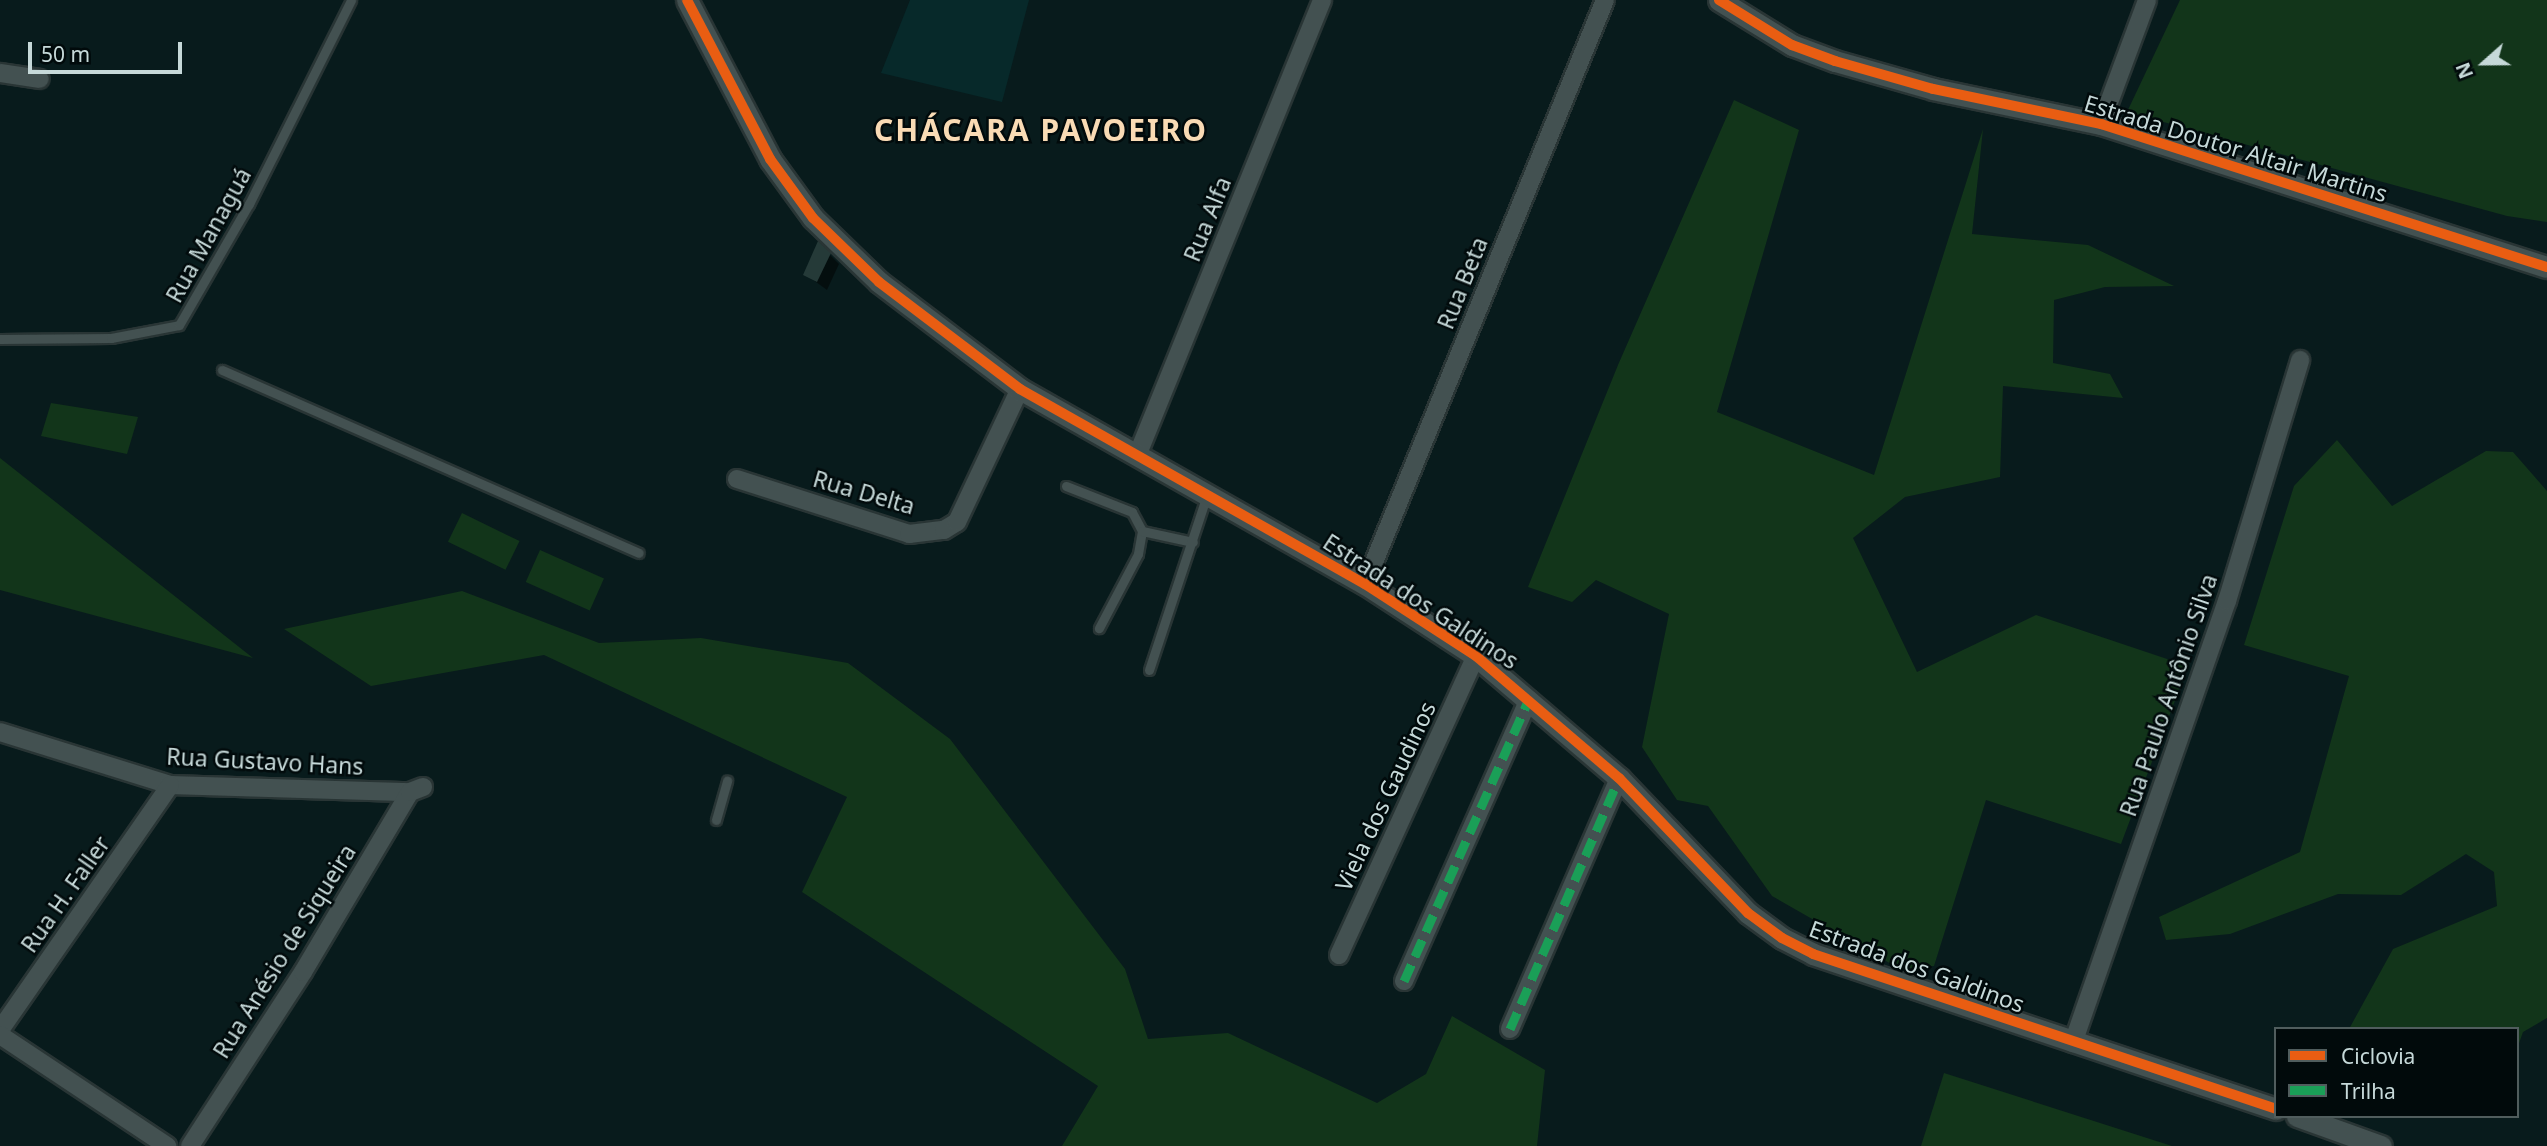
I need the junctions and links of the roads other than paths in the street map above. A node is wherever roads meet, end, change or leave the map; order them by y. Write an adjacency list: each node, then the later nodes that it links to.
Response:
1 (351, 0): 11 (lane, Rua Managuá)
2 (687, 0): 14 (street, Estrada dos Galdinos)
3 (1322, 0): 15 (street, Rua Alfa)
4 (1605, 0): 22 (street, Rua Beta)
5 (1718, 0): 9 (street, Estrada Doutor Altair Martins)
6 (2147, 0): 9 (street)
7 (0, 73): 8 (street)
8 (40, 79)
9 (2101, 124): 10 (street, Estrada Doutor Altair Martins)
10 (2547, 267)
11 (0, 339)
12 (2300, 360): 37 (street, Rua Paulo Antônio Silva)
13 (222, 370): 21 (lane)
14 (1020, 389): 15 (street, Estrada dos Galdinos); 16 (street, Rua Delta)
15 (1137, 456): 18 (street, Estrada dos Galdinos)
16 (737, 479)
17 (1066, 486): 19 (lane)
18 (1207, 493): 20 (lane); 22 (street, Estrada dos Galdinos)
19 (1142, 531): 20 (lane); 23 (lane)
20 (1193, 542): 25 (lane)
21 (639, 553)
22 (1365, 584): 24 (street, Estrada dos Galdinos)
23 (1099, 628)
24 (1476, 656): 26 (street, Estrada dos Galdinos); 33 (street, Viela dos Gaudinos)
25 (1149, 670)
26 (1529, 699): 28 (street, Estrada dos Galdinos); 34 (street)
27 (0, 732): 30 (street, Rua Gustavo Hans)
28 (1619, 778): 35 (street); 37 (street, Estrada dos Galdinos)
29 (727, 781): 32 (lane)
30 (170, 785): 31 (street, Rua Gustavo Hans); 36 (street, Rua H. Faller)
31 (417, 790): 41 (street, Rua Anésio de Siqueira)
32 (716, 820)
33 (1339, 956)
34 (1404, 981)
35 (1510, 1029)
36 (0, 1032): 40 (street)
37 (2073, 1043): 38 (street, Estrada dos Galdinos)
38 (2274, 1108)
39 (2303, 1118): 42 (street)
40 (167, 1146)
41 (190, 1146)
42 (2381, 1146)

